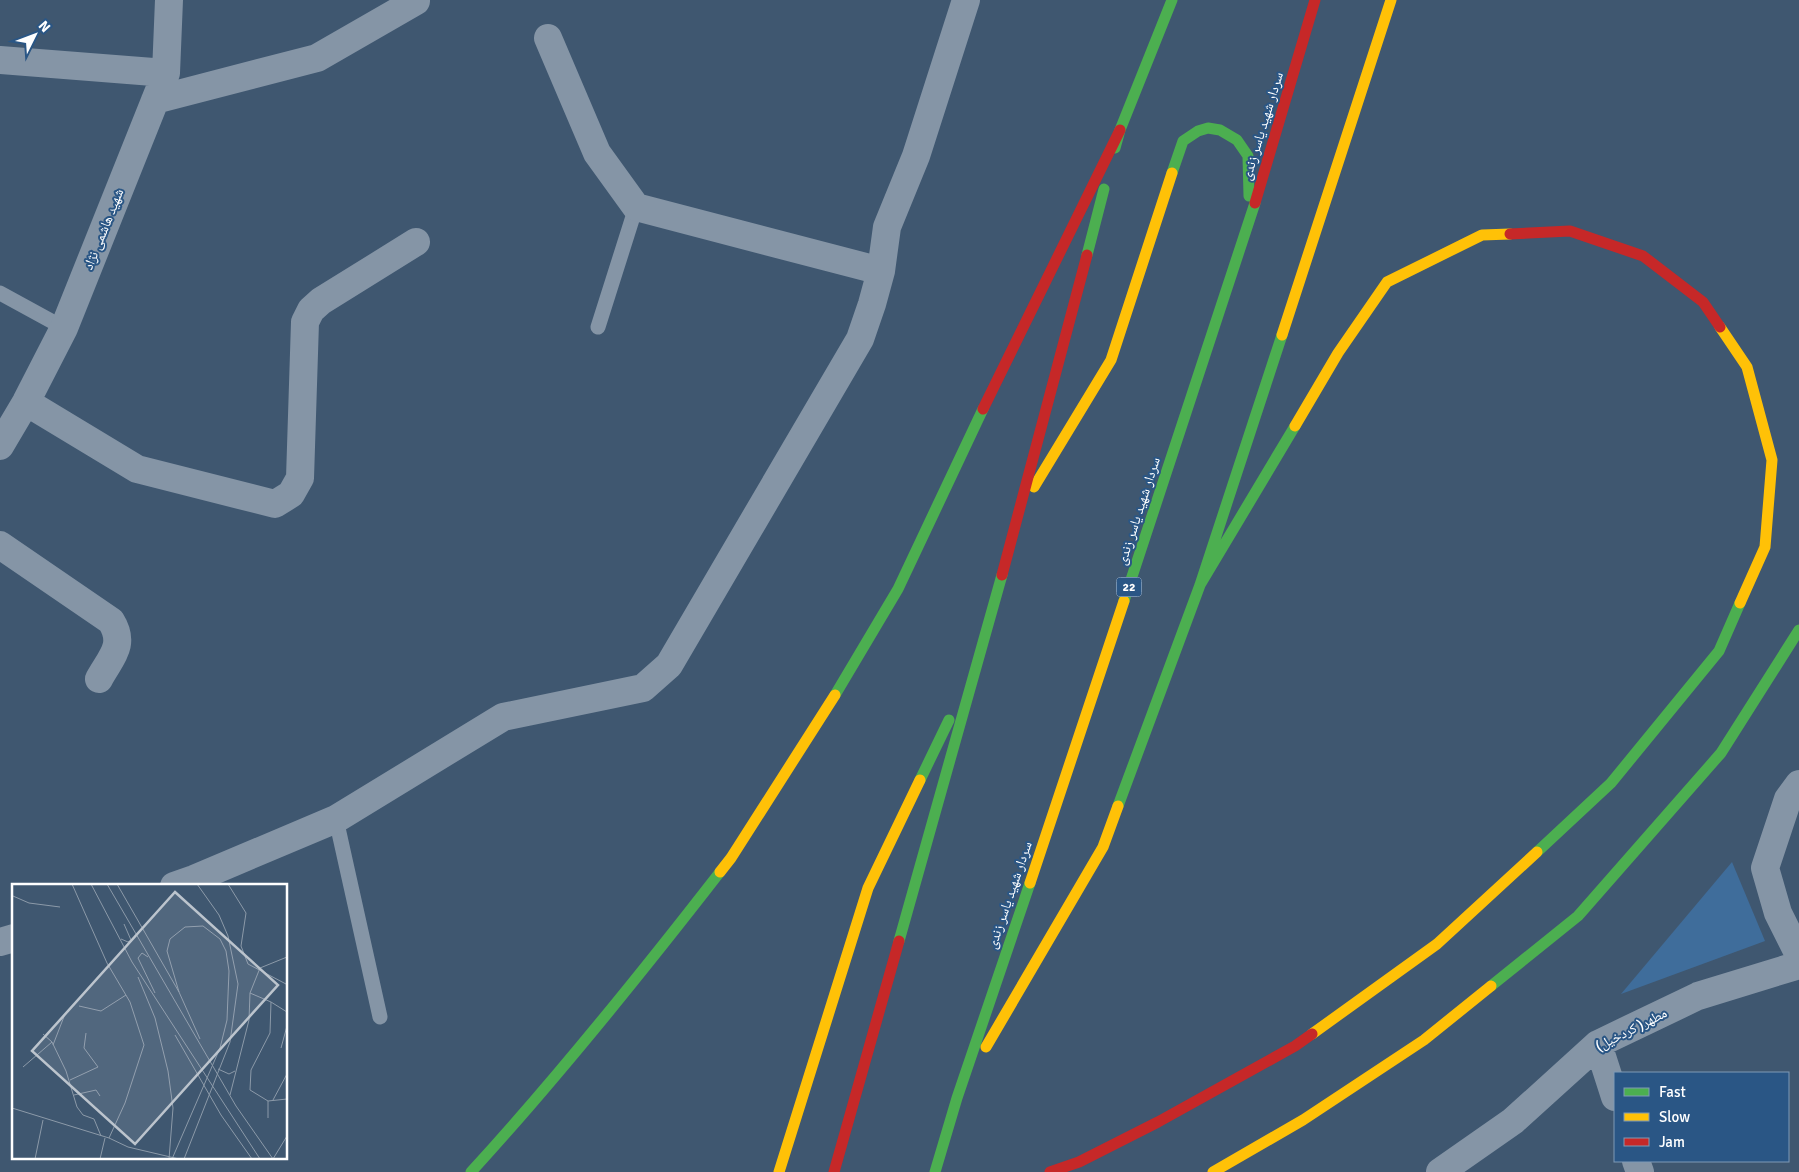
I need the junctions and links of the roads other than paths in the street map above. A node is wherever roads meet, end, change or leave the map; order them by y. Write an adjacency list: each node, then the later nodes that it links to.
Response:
1 (169, 0): 9 (street, شهید هاشمی نژاد)
2 (966, 0): 15 (street)
3 (1172, 0): 11 (highway)
4 (1315, 0): 13 (highway, سردار شهید یاسر زندی / 22)
5 (1391, 0): 23 (highway)
6 (416, 1): 10 (street)
7 (548, 38): 12 (street)
8 (0, 60): 9 (street)
9 (166, 73): 10 (street, شهید هاشمی نژاد)
10 (155, 100): 18 (street, شهید هاشمی نژاد)
11 (1120, 130): 21 (highway); 36 (highway)
12 (636, 207): 15 (street); 17 (lane)
13 (1249, 223): 21 (highway); 35 (highway, سردار شهید یاسر زندی / 22)
14 (416, 242): 19 (street)
15 (881, 271): 28 (street)
16 (0, 292): 18 (lane)
17 (598, 327)
18 (64, 328): 19 (street, شهید هاشمی نژاد)
19 (26, 402): 20 (street, شهید هاشمی نژاد)
20 (0, 446)
21 (1019, 513): 25 (highway)
22 (0, 545): 26 (street)
23 (1200, 585): 35 (highway); 40 (highway)
24 (1799, 630): 41 (highway)
25 (981, 653): 37 (highway); 38 (highway)
26 (99, 679)
27 (1799, 784): 30 (street)
28 (336, 819): 29 (street); 32 (lane)
29 (180, 884)
30 (1799, 955)
31 (1799, 965): 33 (street, مطهر( کردخیل))
32 (380, 1017)
33 (1598, 1044): 34 (street); 42 (street, مطهر( کردخیل))
34 (1614, 1094)
35 (957, 1098): 39 (highway, سردار شهید یاسر زندی / 22)
36 (472, 1172)
37 (779, 1172)
38 (834, 1172)
39 (935, 1172)
40 (1050, 1172)
41 (1213, 1172)
42 (1440, 1172)

